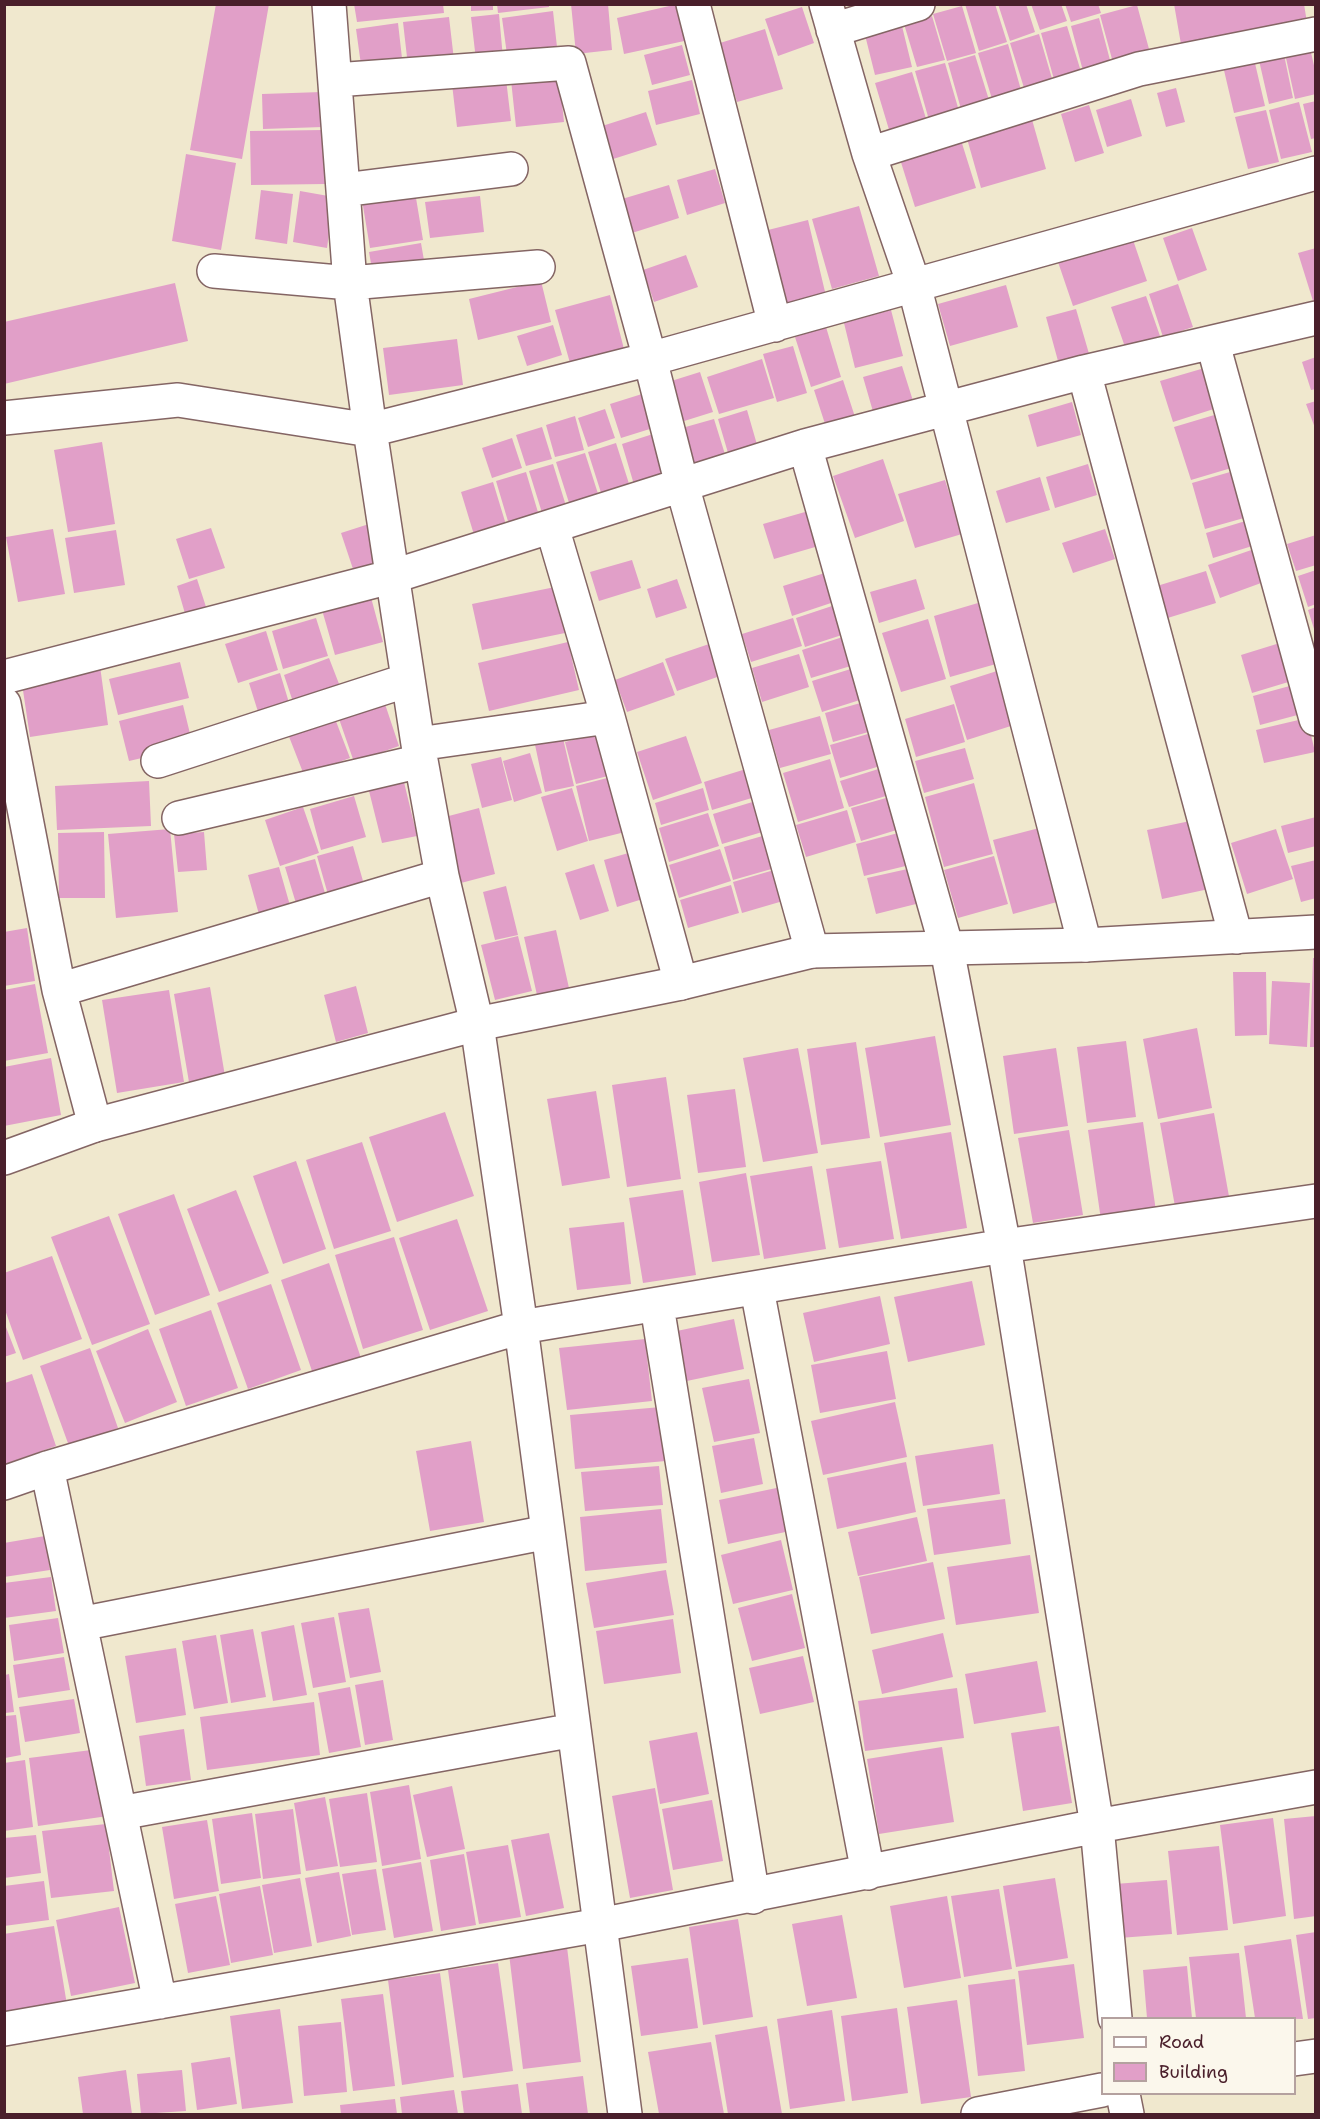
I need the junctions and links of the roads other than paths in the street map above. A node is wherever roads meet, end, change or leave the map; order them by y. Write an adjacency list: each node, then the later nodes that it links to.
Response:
1 (329, 4): 6 (street)
2 (693, 4): 16 (street)
3 (918, 4): 4 (street)
4 (829, 17): 7 (street)
5 (1316, 34): 7 (street)
6 (335, 80): 10 (street); 18 (street)
7 (869, 154): 14 (street)
8 (511, 169): 10 (street)
9 (1316, 173): 14 (street)
10 (343, 190): 13 (street)
11 (538, 267): 13 (street)
12 (214, 272): 13 (street)
13 (350, 283): 22 (street)
14 (914, 285): 16 (street); 20 (street)
15 (1316, 318): 17 (street)
16 (775, 325): 18 (street)
17 (1213, 344): 19 (street); 31 (street)
18 (650, 359): 22 (street); 24 (street)
19 (1084, 372): 20 (street); 37 (street)
20 (946, 408): 23 (street); 38 (street)
21 (4, 418): 22 (street)
22 (369, 430): 26 (street)
23 (805, 446): 24 (street); 39 (street)
24 (682, 485): 25 (street); 40 (street)
25 (552, 527): 26 (street); 30 (street)
26 (394, 576): 27 (street); 28 (street)
27 (4, 677)
28 (408, 680): 32 (street); 33 (street)
29 (4, 704): 42 (street)
30 (608, 717): 32 (street); 41 (street)
31 (1316, 719)
32 (419, 753): 34 (street); 35 (street)
33 (158, 761)
34 (179, 818)
35 (442, 876): 42 (street); 43 (street)
36 (1316, 932): 37 (street)
37 (1236, 937): 38 (street)
38 (1085, 945): 39 (street)
39 (947, 949): 40 (street); 47 (street)
40 (812, 951): 41 (street)
41 (681, 982): 43 (street)
42 (60, 990): 44 (street)
43 (477, 1024): 44 (street); 50 (street)
44 (95, 1125): 45 (street)
45 (4, 1158)
46 (1316, 1201): 47 (street)
47 (1004, 1246): 48 (street); 58 (street)
48 (757, 1289): 49 (street); 59 (street)
49 (657, 1306): 50 (street); 60 (street)
50 (521, 1327): 51 (street); 53 (street)
51 (47, 1468): 52 (street); 54 (street)
52 (4, 1483)
53 (548, 1532): 54 (street); 55 (street)
54 (80, 1624): 57 (street)
55 (574, 1730): 57 (street); 61 (street)
56 (1316, 1787): 58 (street)
57 (120, 1813): 62 (street)
58 (1097, 1826): 59 (street); 63 (street)
59 (868, 1873): 60 (street)
60 (753, 1897): 61 (street)
61 (600, 1925): 62 (street); 69 (street)
62 (160, 2002): 64 (street)
63 (1115, 2017)
64 (4, 2029)
65 (1316, 2056): 66 (street)
66 (1296, 2059)
67 (1101, 2090): 70 (street)
68 (1123, 2095): 71 (street)
69 (625, 2115)
70 (978, 2115)
71 (1127, 2115)

